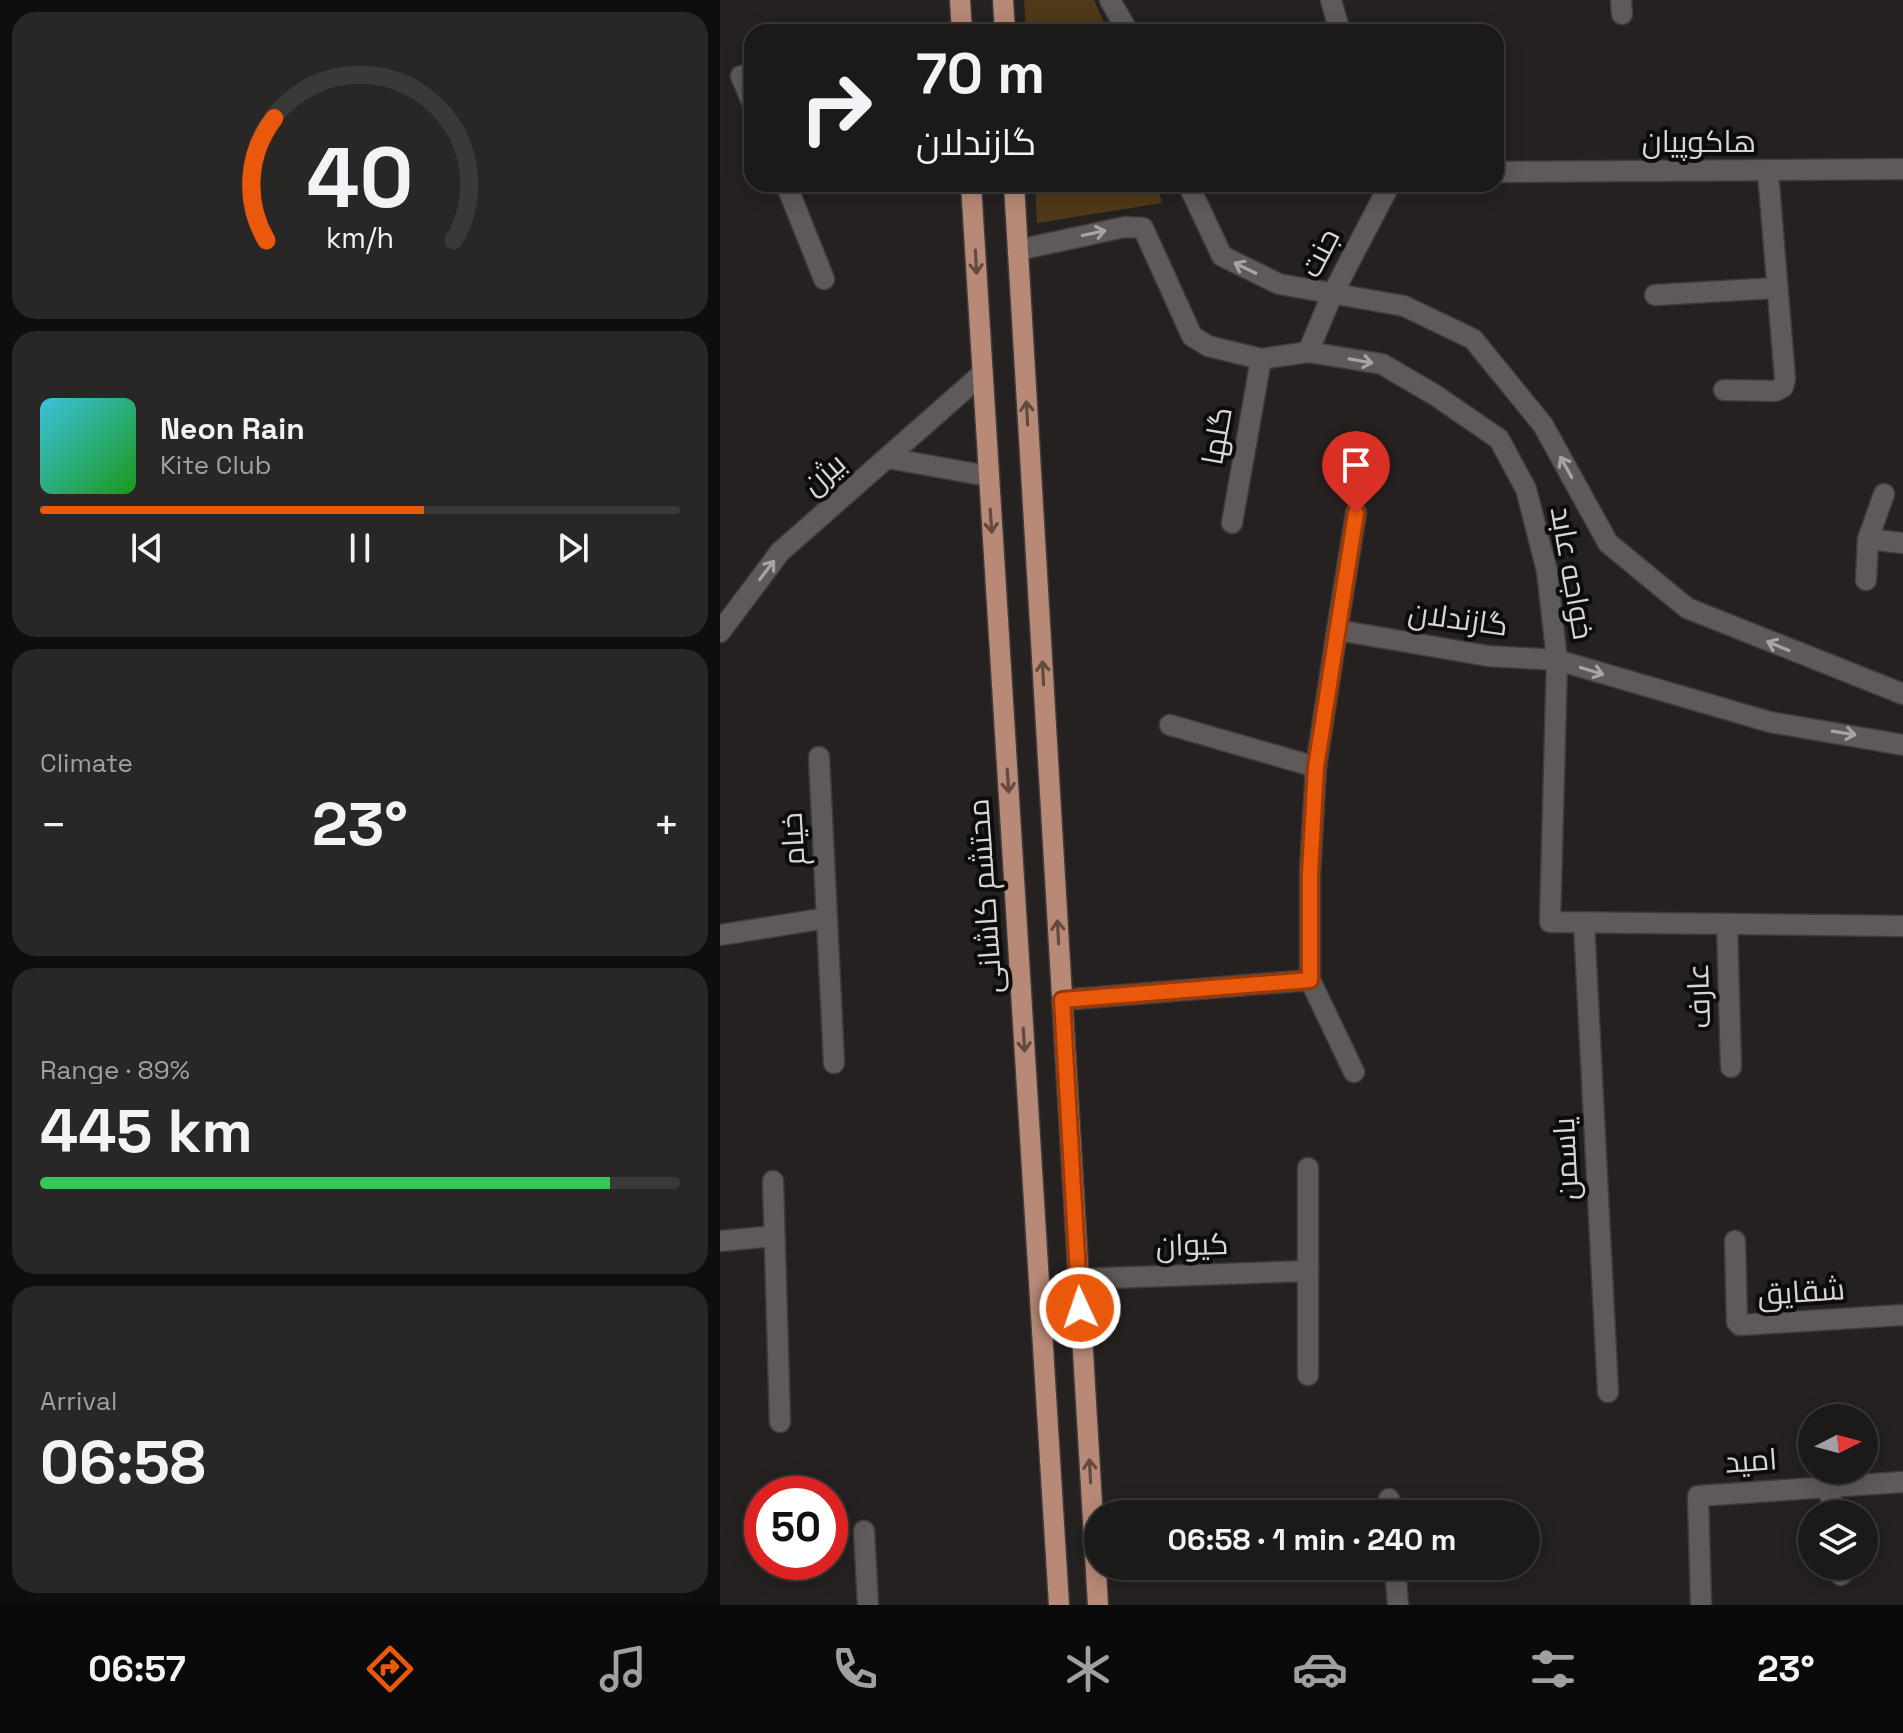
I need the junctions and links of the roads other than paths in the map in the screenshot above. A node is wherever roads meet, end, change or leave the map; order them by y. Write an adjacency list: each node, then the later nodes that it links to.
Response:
1 (960, 0): 5 (main road)
2 (1003, 0): 6 (main road)
3 (1110, 0): 7 (street)
4 (1331, 0): 8 (street)
5 (962, 24)
6 (1004, 24)
7 (1124, 24)
8 (1338, 24)
9 (741, 76): 10 (street)
10 (744, 83)
11 (1903, 169): 13 (street, هاکوپیان)
12 (1504, 172): 13 (street, هاکوپیان)
13 (1768, 172): 21 (street)
14 (789, 192): 20 (street)
15 (971, 192): 26 (main road, محتشم کاشانی, one-way to 26)
16 (1014, 192): 19 (main road)
17 (1192, 192): 22 (street, خواجه عابد, one-way to 17)
18 (1386, 192): 22 (street, جنت)
19 (1018, 250): 25 (street, خواجه عابد, one-way to 25); 50 (main road, one-way to 19)
20 (824, 279)
21 (1776, 288): 23 (street); 27 (street)
22 (1332, 295): 24 (street, جنت); 39 (street, خواجه عابد, one-way to 22)
23 (1655, 295)
24 (1308, 352): 25 (street, خواجه عابد); 38 (street, خواجه عابد, one-way to 38)
25 (1261, 359): 32 (street, گلها)
26 (982, 374): 28 (street, بیژن); 29 (main road, محتشم کاشانی)
27 (1724, 390)
28 (887, 458): 29 (street); 37 (street, بیژن, one-way to 28)
29 (988, 476): 71 (main road, محتشم کاشانی, one-way to 71)
30 (1884, 494): 33 (street)
31 (1356, 513): 36 (street)
32 (1232, 523)
33 (1868, 539): 34 (street); 35 (street)
34 (1903, 543)
35 (1866, 580)
36 (1337, 630): 38 (street, گازندلان); 43 (street)
37 (720, 632)
38 (1557, 660): 41 (street, خواجه عابد, one-way to 41); 45 (street)
39 (1903, 694)
40 (1170, 725): 43 (street)
41 (1903, 745)
42 (819, 757): 44 (street, خیام)
43 (1316, 767): 49 (street)
44 (827, 918): 48 (street); 51 (street, خیام)
45 (1584, 923): 46 (street); 63 (street, یاسمن)
46 (1727, 924): 47 (street); 52 (street, عارف)
47 (1903, 926)
48 (720, 935)
49 (1310, 980): 50 (street); 53 (street)
50 (1062, 1000): 60 (main road)
51 (834, 1063)
52 (1731, 1067)
53 (1354, 1072)
54 (1308, 1168): 59 (street)
55 (773, 1181): 56 (street)
56 (774, 1236): 57 (street); 64 (street)
57 (720, 1241)
58 (1735, 1241): 61 (street, شقایق)
59 (1308, 1271): 60 (street, کیوان); 62 (street)
60 (1078, 1279): 72 (main road, one-way to 60)
61 (1903, 1315)
62 (1308, 1375)
63 (1608, 1392)
64 (780, 1422)
65 (1903, 1482): 66 (street, امید)
66 (1829, 1486): 67 (street); 74 (street, امید)
67 (1831, 1500)
68 (864, 1531): 70 (street)
69 (1396, 1580): 73 (street)
70 (868, 1605)
71 (1059, 1605)
72 (1098, 1605)
73 (1398, 1605)
74 (1701, 1605)

